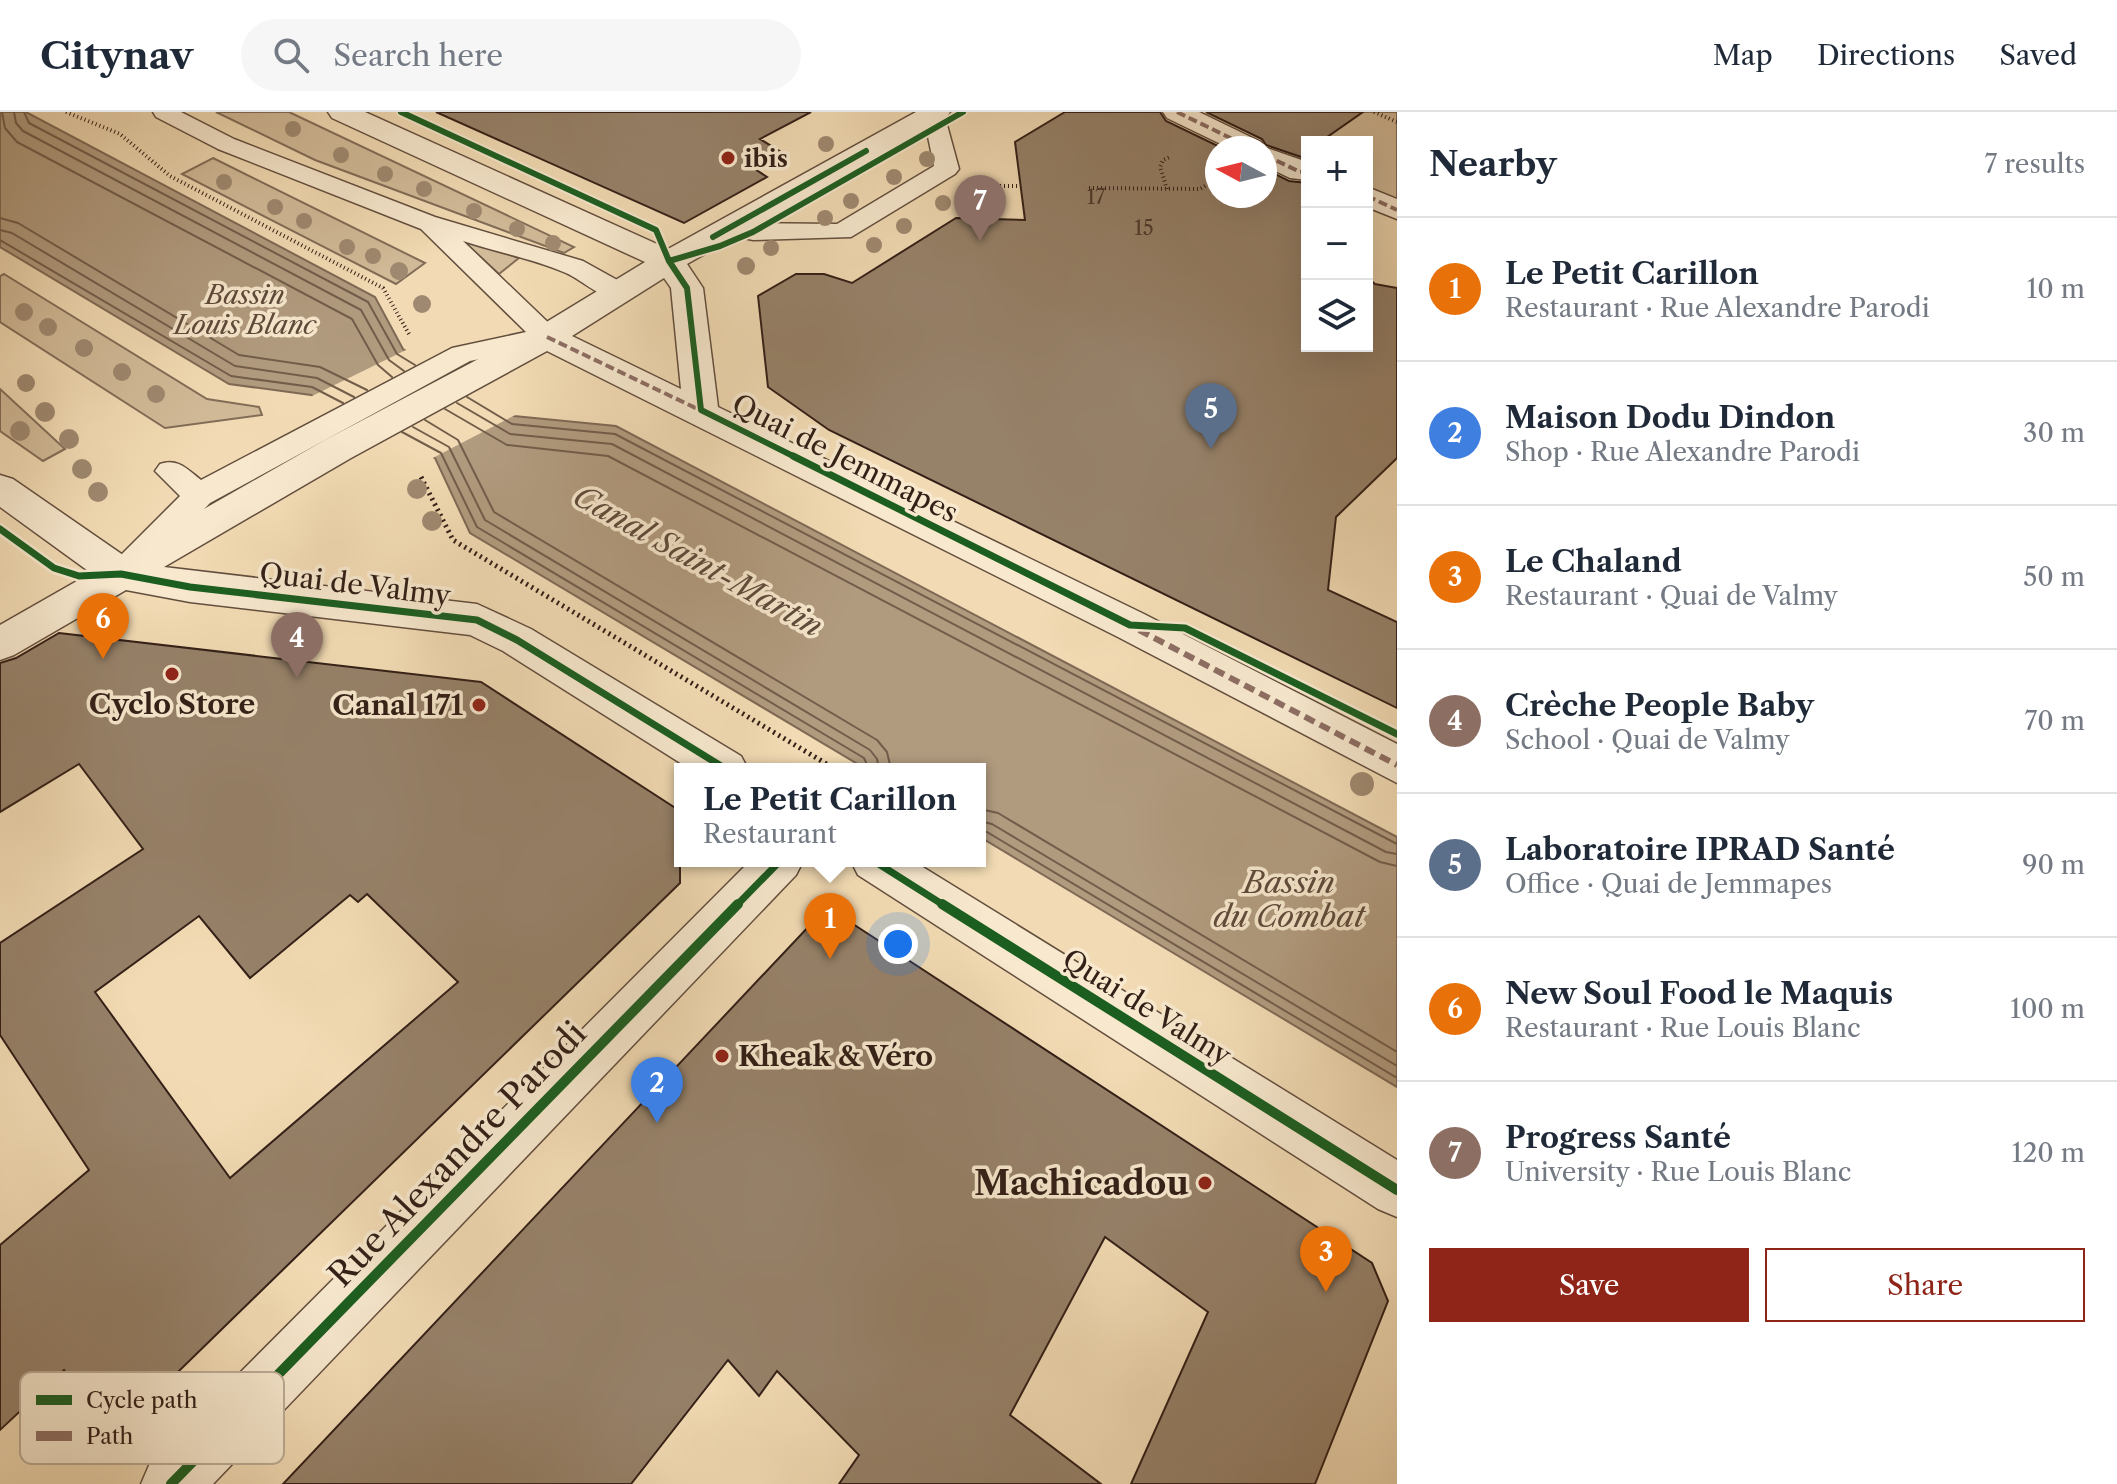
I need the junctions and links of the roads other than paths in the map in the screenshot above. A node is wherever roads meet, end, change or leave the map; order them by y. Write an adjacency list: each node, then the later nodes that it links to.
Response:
1 (164, 112): 10 (lane)
2 (342, 112): 12 (street)
3 (1177, 112): 5 (street)
4 (935, 113): 11 (street); 11 (lane)
5 (1226, 136)
6 (1277, 161): 7 (street)
7 (1301, 172)
8 (1373, 199): 9 (street)
9 (1397, 210)
10 (430, 224): 13 (lane); 14 (lane)
11 (729, 228): 12 (street)
12 (669, 261): 13 (street); 15 (street, Quai de Jemmapes)
13 (619, 292): 14 (street)
14 (547, 337): 15 (street, Quai de Jemmapes); 16 (street)
15 (701, 410): 23 (street, Quai de Jemmapes)
16 (334, 438): 19 (lane); 20 (street)
17 (170, 471): 19 (lane)
18 (0, 488): 20 (street, Quai de Valmy)
19 (199, 495): 20 (lane)
20 (121, 574): 21 (street); 22 (street, Quai de Valmy)
21 (0, 644)
22 (716, 763)
23 (1397, 765)
24 (774, 867): 27 (street, Rue Alexandre Parodi)
25 (884, 867): 26 (street, Quai de Valmy)
26 (1397, 1190)
27 (280, 1372)
28 (191, 1464): 29 (street, Rue Alexandre Parodi)
29 (171, 1484)

